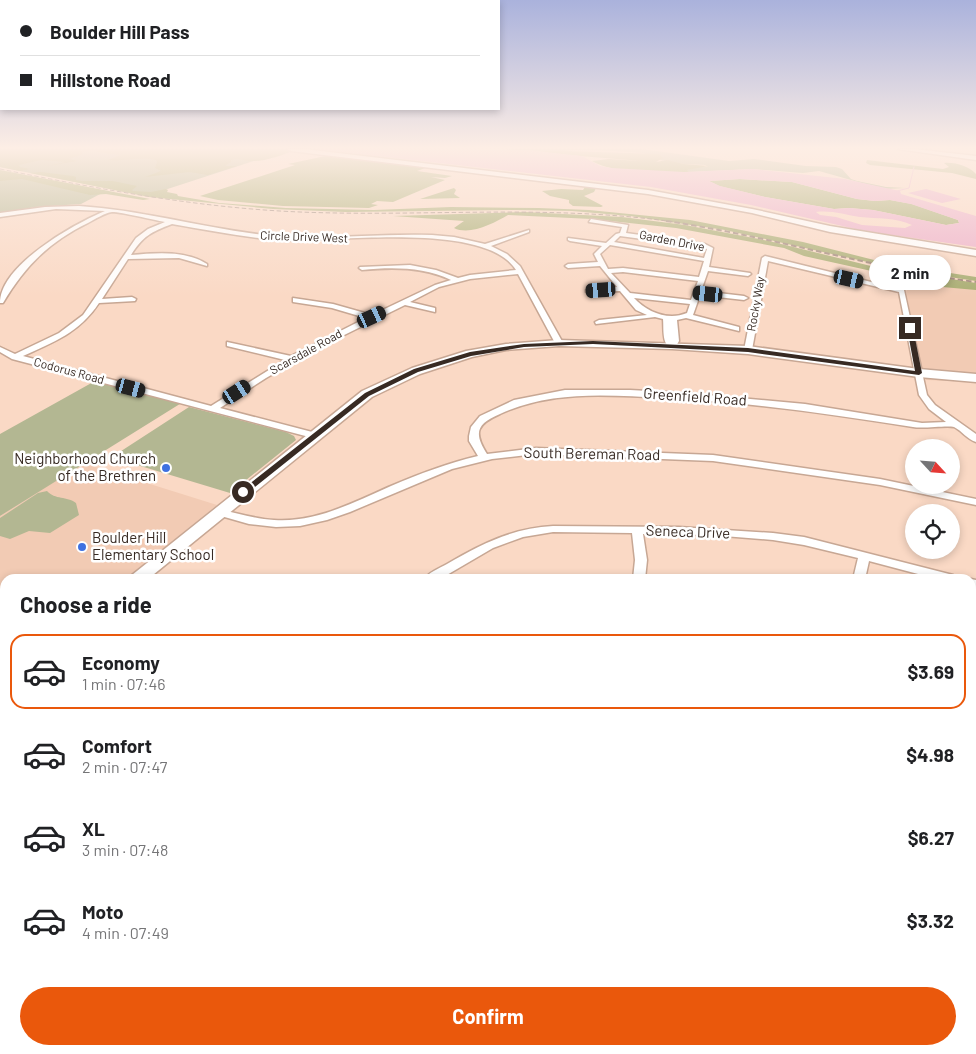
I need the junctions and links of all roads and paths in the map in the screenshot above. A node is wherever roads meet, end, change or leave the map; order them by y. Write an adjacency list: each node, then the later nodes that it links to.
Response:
1 (682, 198): 11 (street)
2 (112, 211): 3 (street, Circle Drive West); 5 (street, Circle Drive West); 29 (street)
3 (0, 215)
4 (591, 221): 7 (street, Garden Drive)
5 (171, 222): 10 (street, Circle Drive West); 12 (street)
6 (527, 231): 10 (street)
7 (623, 234): 9 (street, Garden Drive); 13 (street, Garden Drive)
8 (570, 239): 9 (street, Garden Drive)
9 (608, 244): 13 (street, Garden Drive); 16 (street)
10 (485, 246): 19 (street, Circle Drive West)
11 (976, 253)
12 (126, 257): 14 (street); 30 (street)
13 (708, 260): 18 (street, Garden Drive)
14 (205, 265)
15 (568, 266): 16 (street)
16 (604, 267): 21 (street); 24 (street)
17 (362, 268): 22 (street)
18 (705, 269): 20 (street, Garden Drive); 21 (street, Garden Drive)
19 (520, 272): 22 (street, Scarsdale Road); 40 (street, Circle Drive West)
20 (748, 274)
21 (702, 279): 25 (street, Garden Drive)
22 (457, 280): 31 (street, Scarsdale Road)
23 (588, 291): 24 (street)
24 (624, 292): 32 (street); 34 (street)
25 (697, 293): 26 (street); 32 (street, Garden Drive)
26 (744, 298)
27 (132, 299): 30 (street)
28 (296, 300): 36 (street)
29 (0, 301)
30 (98, 301): 45 (street)
31 (403, 302): 33 (street); 36 (street, Scarsdale Road)
32 (694, 302): 35 (street, Garden Drive)
33 (432, 310)
34 (654, 314): 37 (street); 38 (street)
35 (687, 316): 37 (street); 39 (street)
36 (372, 317): 46 (street, Scarsdale Road)
37 (670, 317): 42 (street)
38 (599, 322)
39 (736, 329)
40 (559, 343): 42 (street); 51 (street)
41 (230, 344): 46 (street)
42 (672, 346): 44 (street)
43 (0, 349): 45 (street, Codorus Road)
44 (748, 350): 47 (street); 47 (street, Rocky Way)
45 (16, 357): 49 (street, Codorus Road)
46 (292, 359): 49 (street, Scarsdale Road)
47 (919, 373): 48 (street); 50 (street)
48 (976, 378)
49 (212, 409): 51 (street, Codorus Road)
50 (954, 424): 52 (street); 53 (street, Greenfield Road)
51 (313, 435): 55 (street)
52 (976, 439)
53 (484, 458): 54 (street, South Bereman Road); 55 (street, South Bereman Road)
54 (976, 502)
55 (218, 512): 58 (street)
56 (637, 531): 57 (street, Seneca Drive); 59 (street, Seneca Drive); 60 (street)
57 (864, 556): 61 (street); 62 (street, Seneca Drive)
58 (142, 574)
59 (439, 574)
60 (640, 574)
61 (860, 574)
62 (934, 574)

